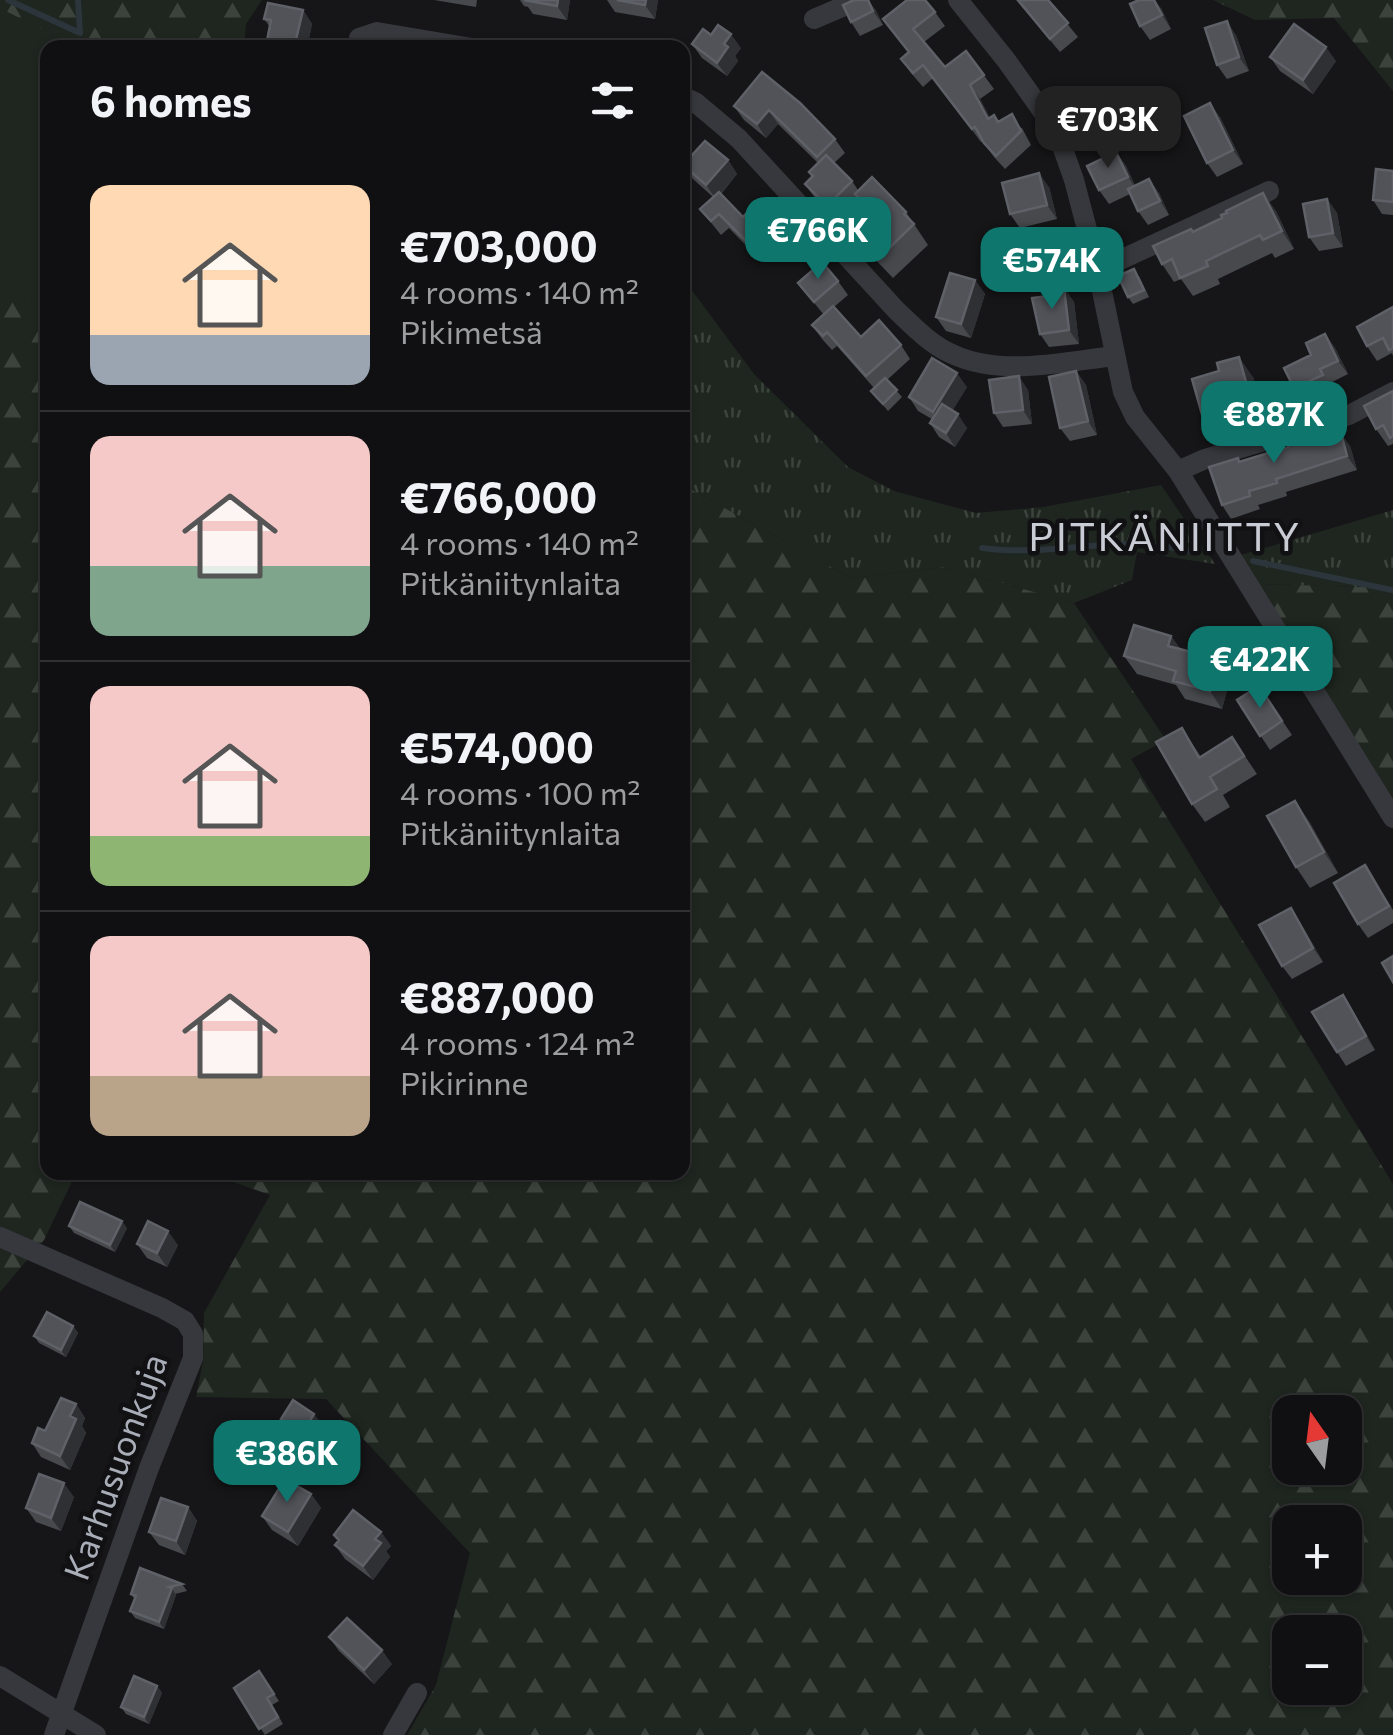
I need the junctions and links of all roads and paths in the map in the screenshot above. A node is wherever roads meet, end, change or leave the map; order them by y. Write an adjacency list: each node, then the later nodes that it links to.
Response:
1 (858, 0): 3 (street)
2 (958, 0): 8 (street)
3 (814, 20)
4 (359, 38): 5 (street)
5 (424, 40)
6 (690, 100): 9 (street)
7 (1270, 191): 8 (street)
8 (1096, 267): 9 (street)
9 (1114, 356): 11 (street)
10 (1393, 392): 11 (street)
11 (1178, 472): 12 (street)
12 (1393, 818)
13 (0, 1237): 16 (street, Karhusuonkuja)
14 (0, 1676): 16 (street)
15 (417, 1694): 19 (street)
16 (61, 1714): 17 (street, Karhusuonkuja); 18 (street)
17 (54, 1735)
18 (96, 1735)
19 (393, 1735)

